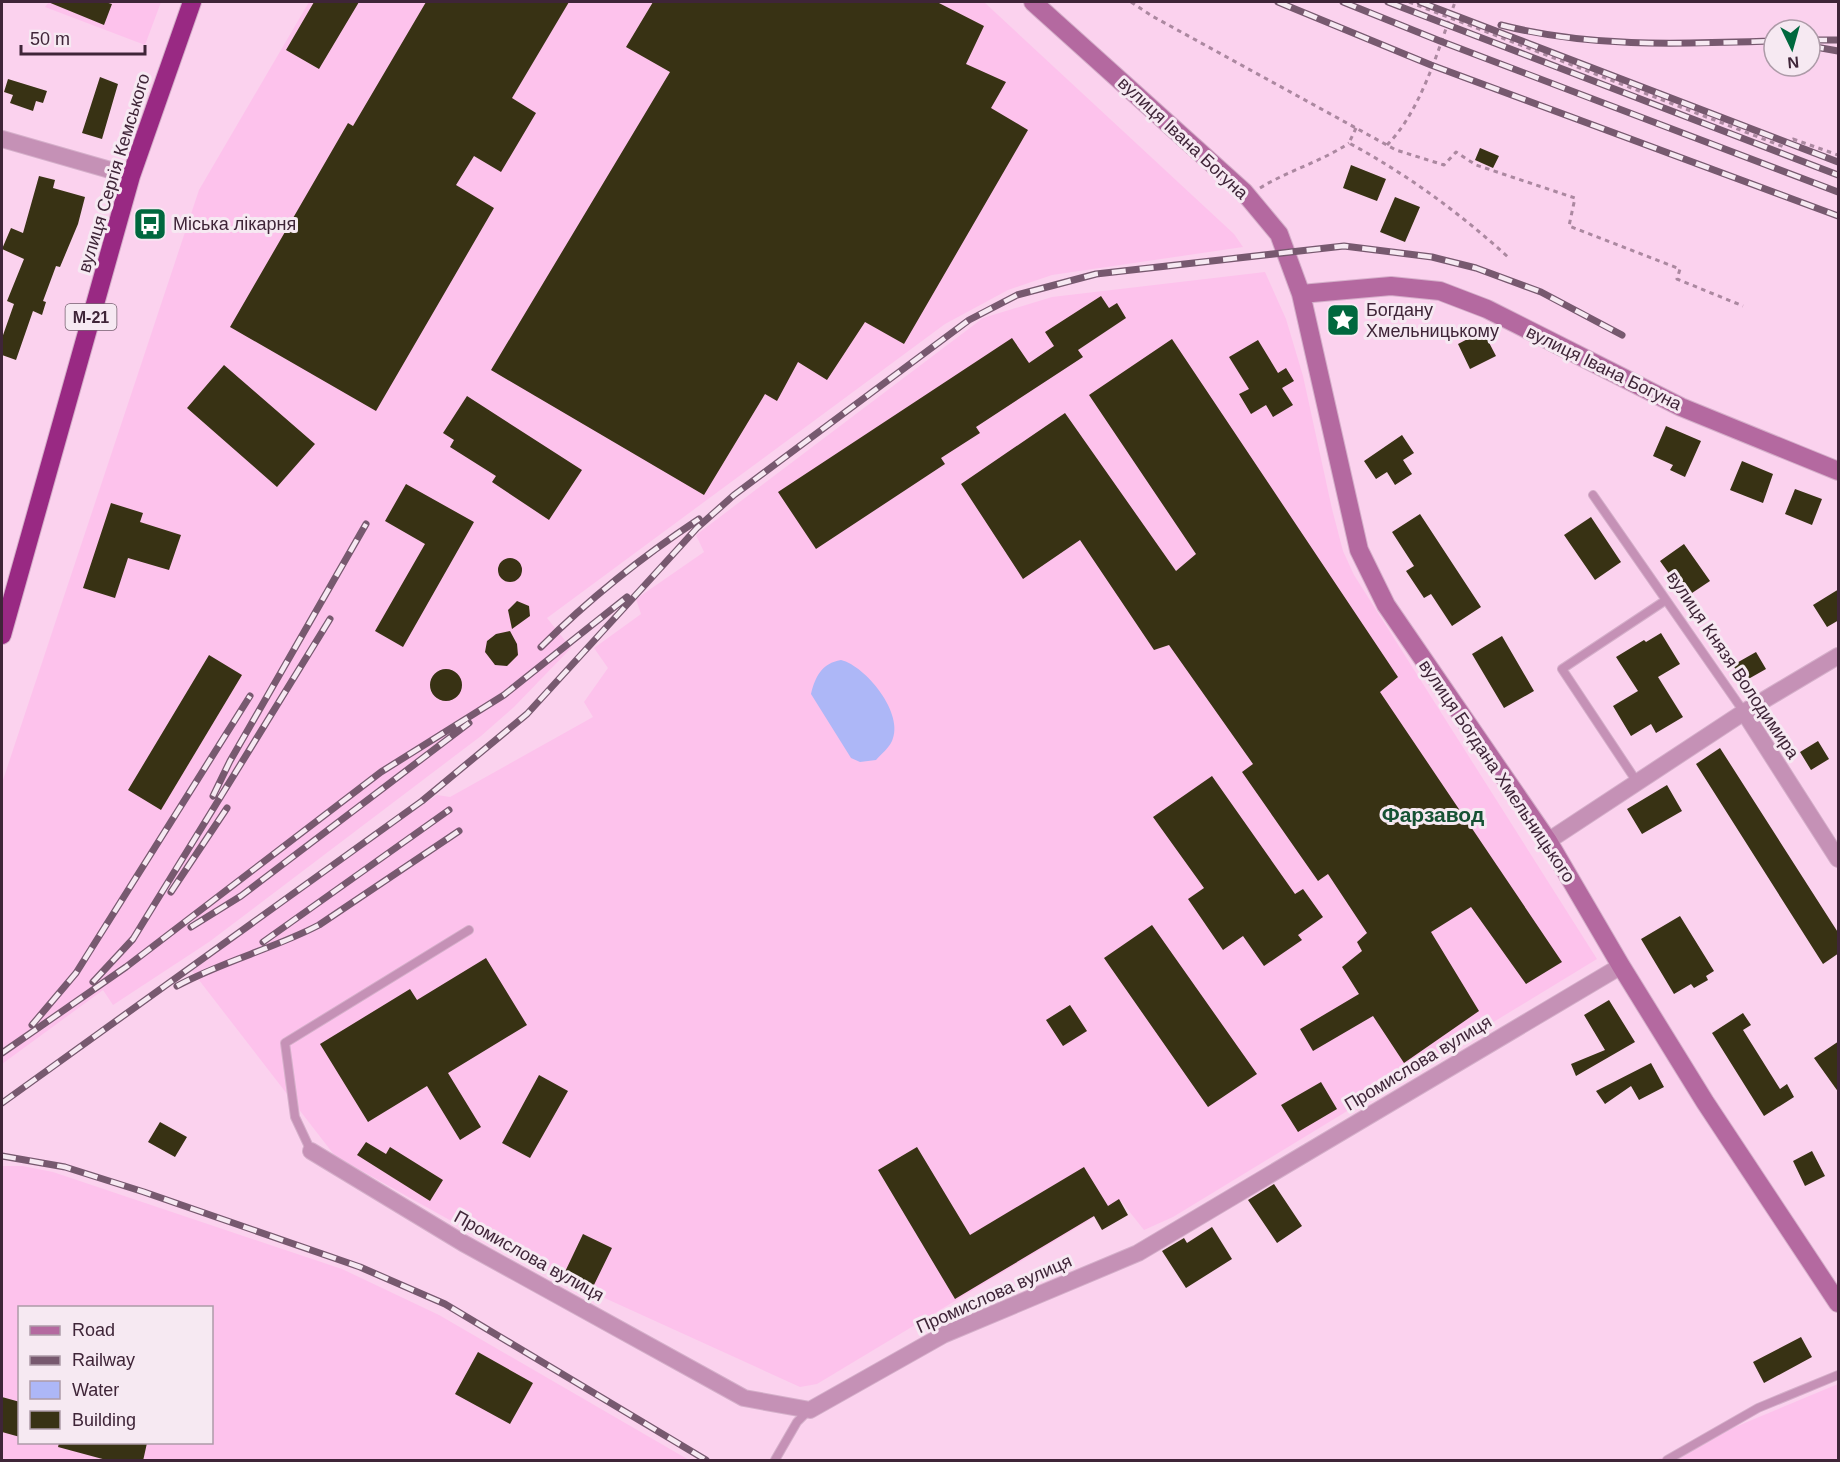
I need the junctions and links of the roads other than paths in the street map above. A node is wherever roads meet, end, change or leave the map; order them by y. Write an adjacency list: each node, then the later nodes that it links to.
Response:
1 (192, 2): 4 (highway, вулиця Сергія Кемського / М-21)
2 (1033, 2): 5 (street, вулиця Івана Богуна)
3 (2, 139): 4 (street)
4 (131, 176): 8 (highway, вулиця Сергія Кемського / М-21)
5 (1301, 294): 6 (street, вулиця Івана Богуна); 14 (street, вулиця Богдана Хмельницького)
6 (1839, 471)
7 (1593, 495): 9 (lane, вулиця Князя Володимира)
8 (9, 588): 10 (highway, вулиця Сергія Кемського / М-21)
9 (1666, 600): 12 (lane, вулиця Князя Володимира); 13 (lane)
10 (2, 635)
11 (1839, 656): 12 (street)
12 (1744, 712): 13 (street); 15 (street, вулиця Князя Володимира)
13 (1637, 782): 14 (street)
14 (1548, 841): 17 (street, вулиця Богдана Хмельницького)
15 (1839, 859)
16 (469, 930): 18 (lane)
17 (1621, 966): 19 (street, вулиця Богдана Хмельницького); 21 (street, Промислова вулиця)
18 (311, 1150): 21 (street, Промислова вулиця)
19 (1839, 1303)
20 (1839, 1375): 23 (lane)
21 (810, 1410): 22 (lane)
22 (775, 1461)
23 (1667, 1461)

